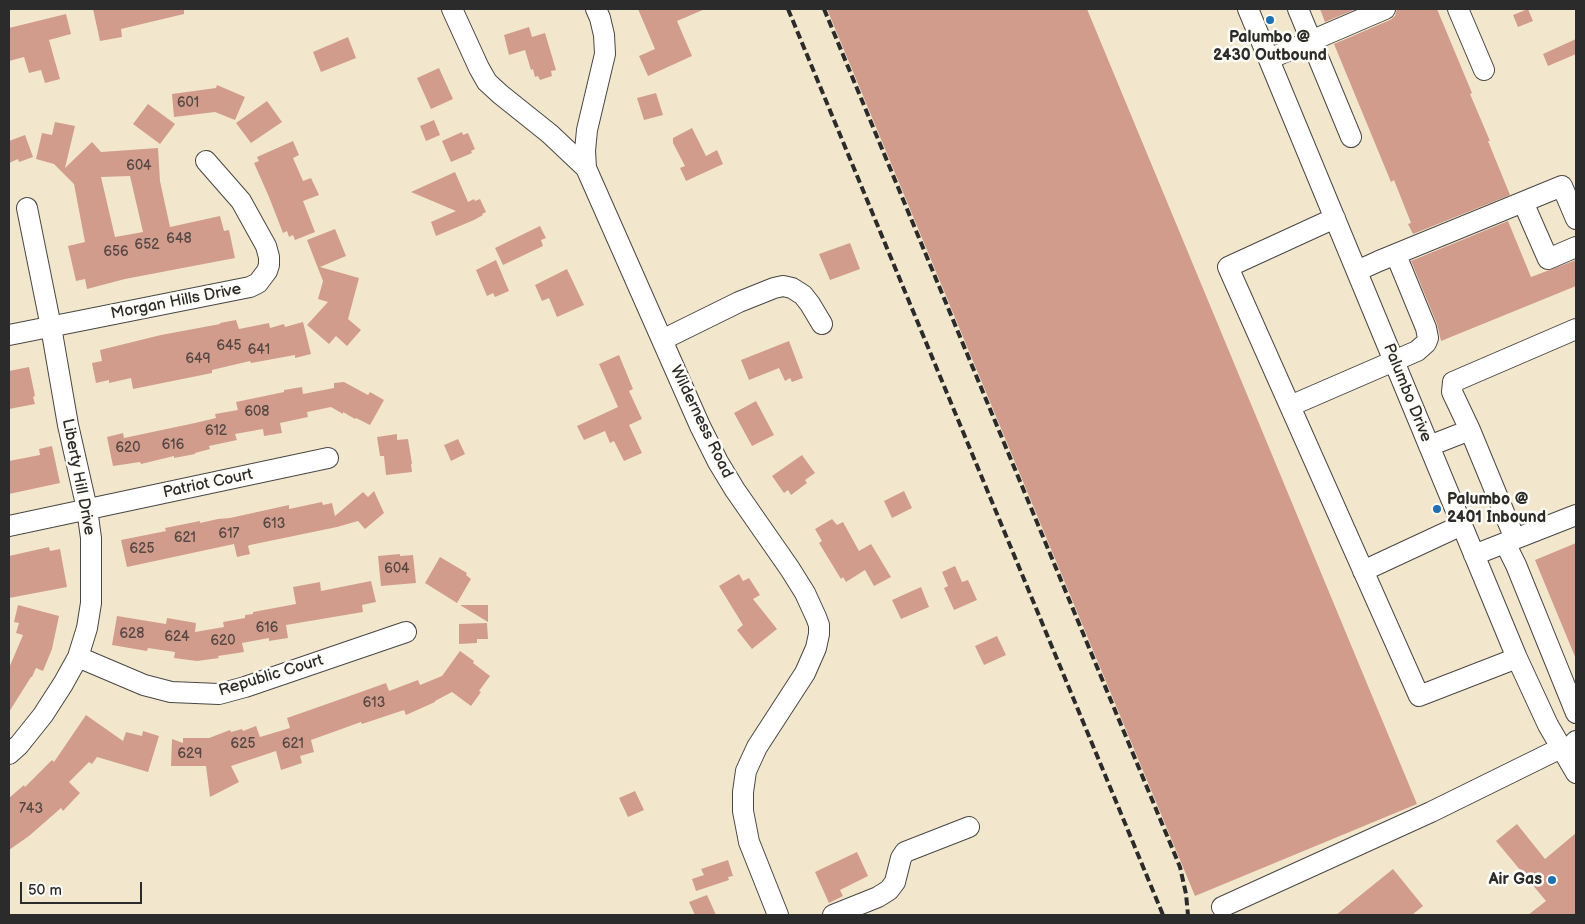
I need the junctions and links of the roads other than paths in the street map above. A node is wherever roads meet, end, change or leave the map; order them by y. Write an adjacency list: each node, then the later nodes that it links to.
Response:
1 (452, 9): 12 (street, Wilderness Road)
2 (596, 9): 12 (street)
3 (1248, 9): 8 (street, Palumbo Drive)
4 (1298, 9): 7 (street)
5 (1385, 9): 7 (street)
6 (1458, 9): 9 (street)
7 (1311, 41): 8 (street); 10 (street)
8 (1269, 59): 15 (street, Palumbo Drive)
9 (1484, 70)
10 (1351, 137)
11 (206, 161): 21 (street, Morgan Hills Drive)
12 (586, 168): 24 (street, Wilderness Road)
13 (1523, 202): 16 (street); 17 (street); 18 (street)
14 (27, 208): 21 (street, Liberty Hill Drive)
15 (1335, 218): 19 (street, Palumbo Drive); 26 (street)
16 (1576, 219)
17 (1576, 247)
18 (1396, 255): 19 (street); 25 (street)
19 (1357, 271): 25 (street, Palumbo Drive)
20 (822, 324): 24 (street)
21 (51, 327): 23 (street, Morgan Hills Drive); 30 (street, Liberty Hill Drive)
22 (1576, 329): 27 (street)
23 (9, 335)
24 (662, 340): 46 (street, Wilderness Road)
25 (1394, 361): 26 (street); 28 (street, Palumbo Drive)
26 (1290, 406): 36 (street)
27 (1470, 430): 28 (street); 34 (street)
28 (1429, 446): 32 (street, Palumbo Drive)
29 (328, 458): 30 (street, Patriot Court)
30 (87, 509): 33 (street, Patriot Court); 38 (street, Liberty Hill Drive)
31 (1576, 515): 34 (street)
32 (1462, 525): 35 (street, Palumbo Drive); 36 (street)
33 (9, 526)
34 (1510, 541): 35 (street); 40 (street)
35 (1474, 554): 39 (street, Palumbo Drive)
36 (1363, 571): 39 (street)
37 (406, 632): 38 (street, Republic Court)
38 (78, 657): 42 (street, Liberty Hill Drive)
39 (1517, 658): 41 (street, Palumbo Drive)
40 (1576, 713)
41 (1569, 744): 43 (street, Palumbo Drive); 45 (street)
42 (9, 754)
43 (1576, 773)
44 (969, 827): 47 (street)
45 (1222, 907)
46 (778, 915)
47 (833, 915)

